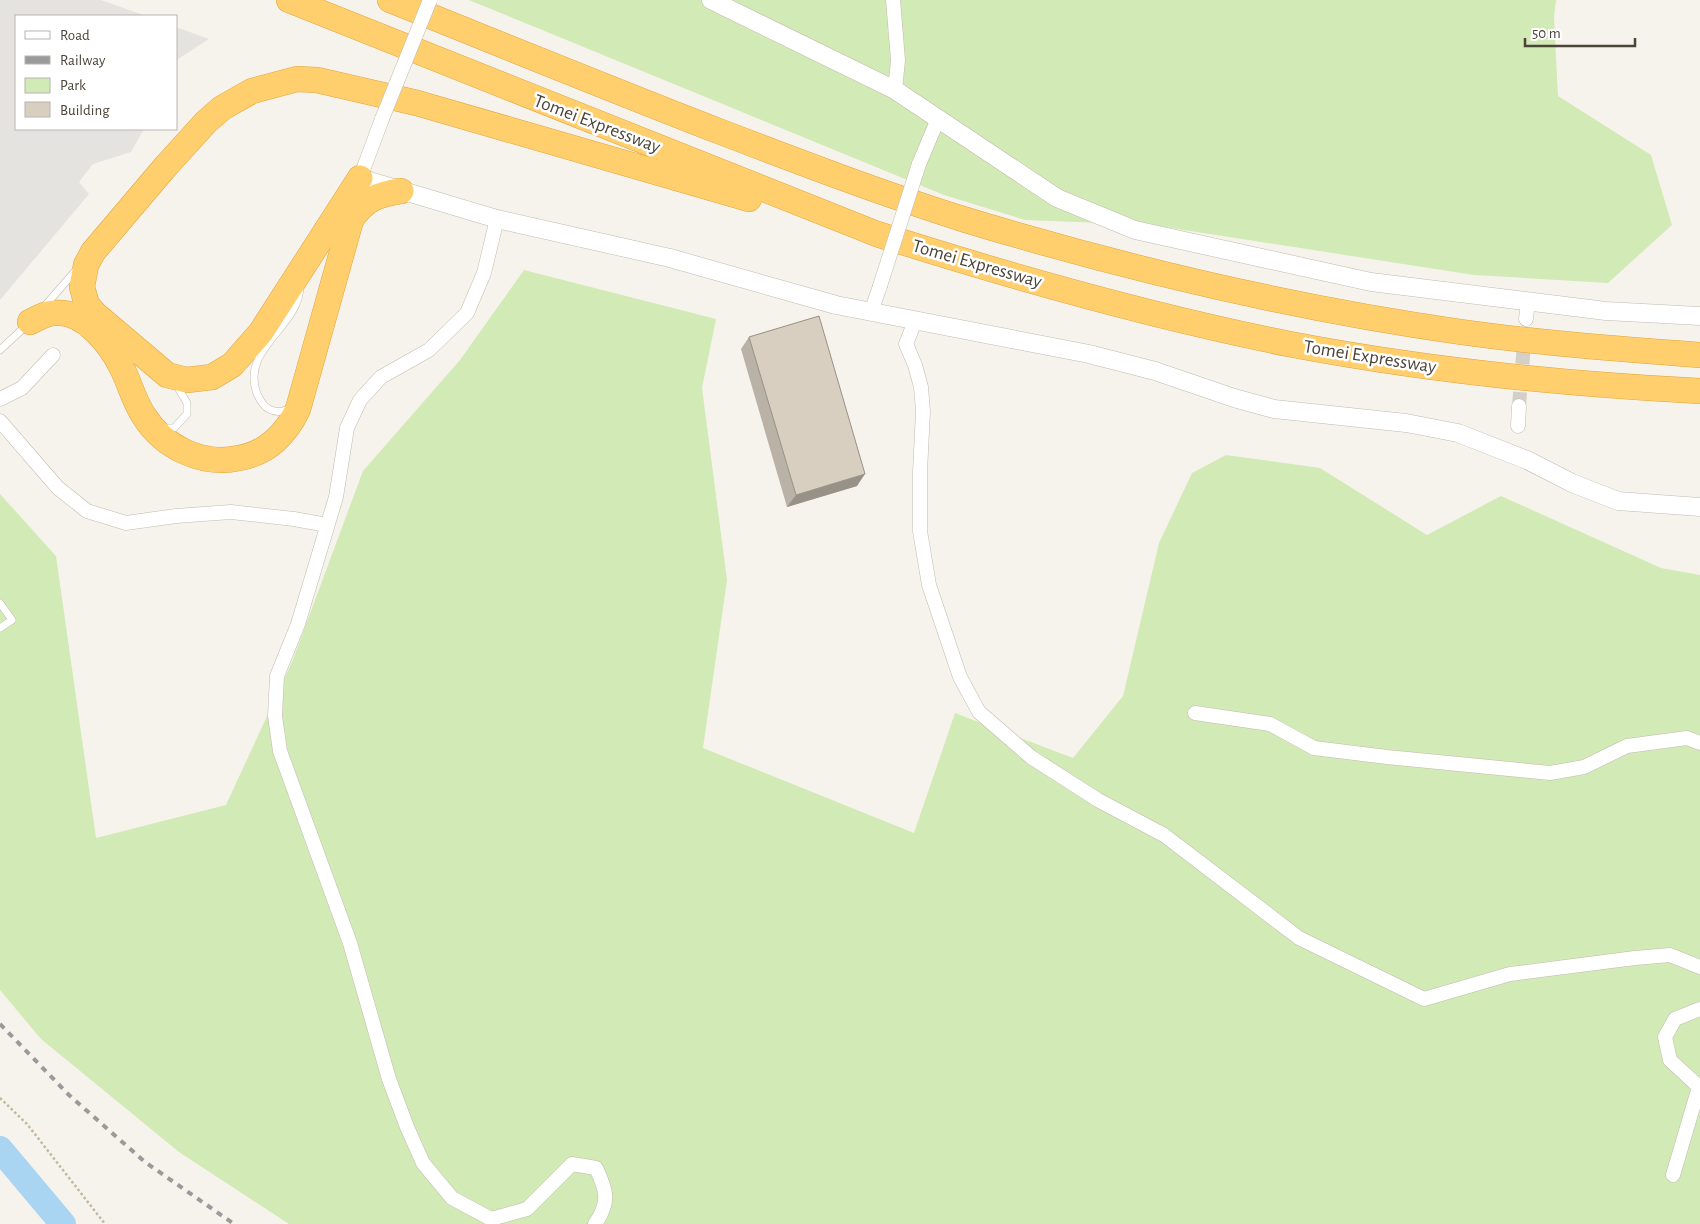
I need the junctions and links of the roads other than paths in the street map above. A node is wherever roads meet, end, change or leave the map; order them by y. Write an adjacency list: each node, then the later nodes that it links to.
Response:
1 (289, 0): 13 (highway, Tomei Expressway)
2 (390, 0): 7 (highway, Tomei Expressway)
3 (430, 0): 10 (street, bridge)
4 (438, 0): 7 (highway)
5 (711, 0): 8 (street)
6 (893, 0): 8 (street)
7 (614, 90): 23 (highway, Tomei Expressway)
8 (895, 90): 9 (street)
9 (938, 119): 16 (street); 17 (street, bridge)
10 (360, 178): 11 (street); 15 (highway)
11 (400, 191): 12 (street); 27 (highway)
12 (497, 219): 17 (street); 34 (street)
13 (877, 234): 14 (highway); 26 (highway, Tomei Expressway)
14 (93, 252): 21 (lane); 25 (highway)
15 (298, 278): 25 (highway); 27 (lane)
16 (1528, 301): 18 (street); 19 (street)
17 (871, 312): 20 (street)
18 (1700, 316)
19 (1526, 319)
20 (915, 321): 33 (street); 39 (street)
21 (30, 322): 22 (lane); 30 (highway)
22 (0, 350)
23 (1700, 354)
24 (53, 355): 28 (street)
25 (167, 375): 30 (lane)
26 (1700, 391)
27 (302, 397): 30 (highway)
28 (0, 399)
29 (1519, 406): 32 (street)
30 (145, 418)
31 (0, 421): 34 (street)
32 (1518, 426)
33 (1700, 507)
34 (327, 525): 42 (street)
35 (0, 603): 36 (lane)
36 (0, 628)
37 (1195, 713): 38 (street)
38 (1700, 743)
39 (1700, 967)
40 (1700, 1009): 41 (street)
41 (1673, 1175)
42 (595, 1224)

